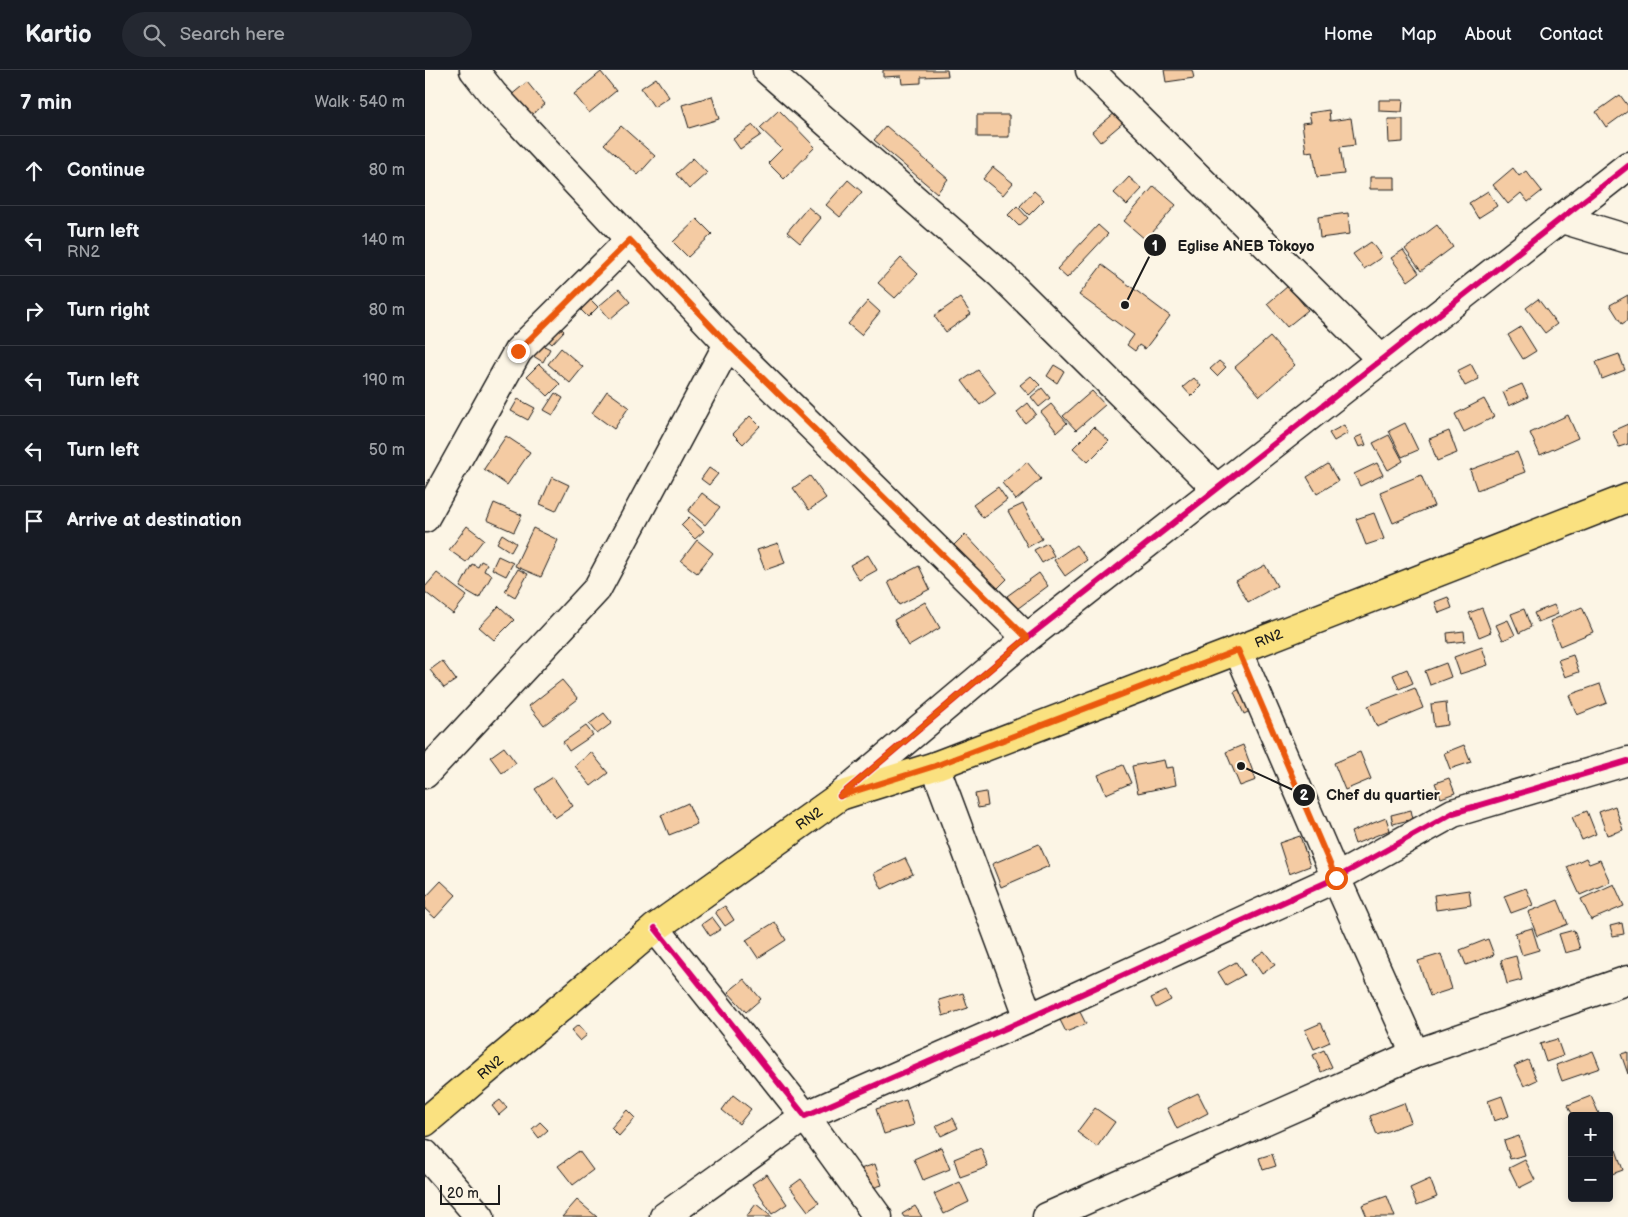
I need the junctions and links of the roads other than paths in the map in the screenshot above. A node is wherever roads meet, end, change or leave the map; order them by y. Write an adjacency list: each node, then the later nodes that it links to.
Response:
1 (473, 70): 7 (street)
2 (767, 70): 10 (street)
3 (1090, 70): 9 (street)
4 (1628, 166): 5 (street)
5 (1562, 219): 6 (street); 9 (street)
6 (1628, 239)
7 (630, 240): 8 (street); 12 (street)
8 (728, 344): 13 (street); 17 (street)
9 (1381, 359): 10 (street)
10 (1217, 489): 13 (street)
11 (1627, 503): 14 (main road, RN2)
12 (425, 518)
13 (1027, 638): 18 (street)
14 (1238, 650): 16 (main road, RN2); 19 (street)
15 (1628, 761): 19 (street)
16 (935, 766): 18 (main road, RN2); 22 (street)
17 (425, 774)
18 (840, 796): 20 (main road, RN2)
19 (1336, 878): 22 (street); 23 (street)
20 (655, 928): 24 (street); 25 (main road, RN2)
21 (1628, 980): 23 (street)
22 (1029, 1018): 24 (street)
23 (1415, 1054): 30 (street)
24 (805, 1116): 28 (street); 29 (street)
25 (425, 1122)
26 (425, 1154): 27 (street)
27 (480, 1217)
28 (664, 1217)
29 (878, 1217)
30 (1047, 1217)

